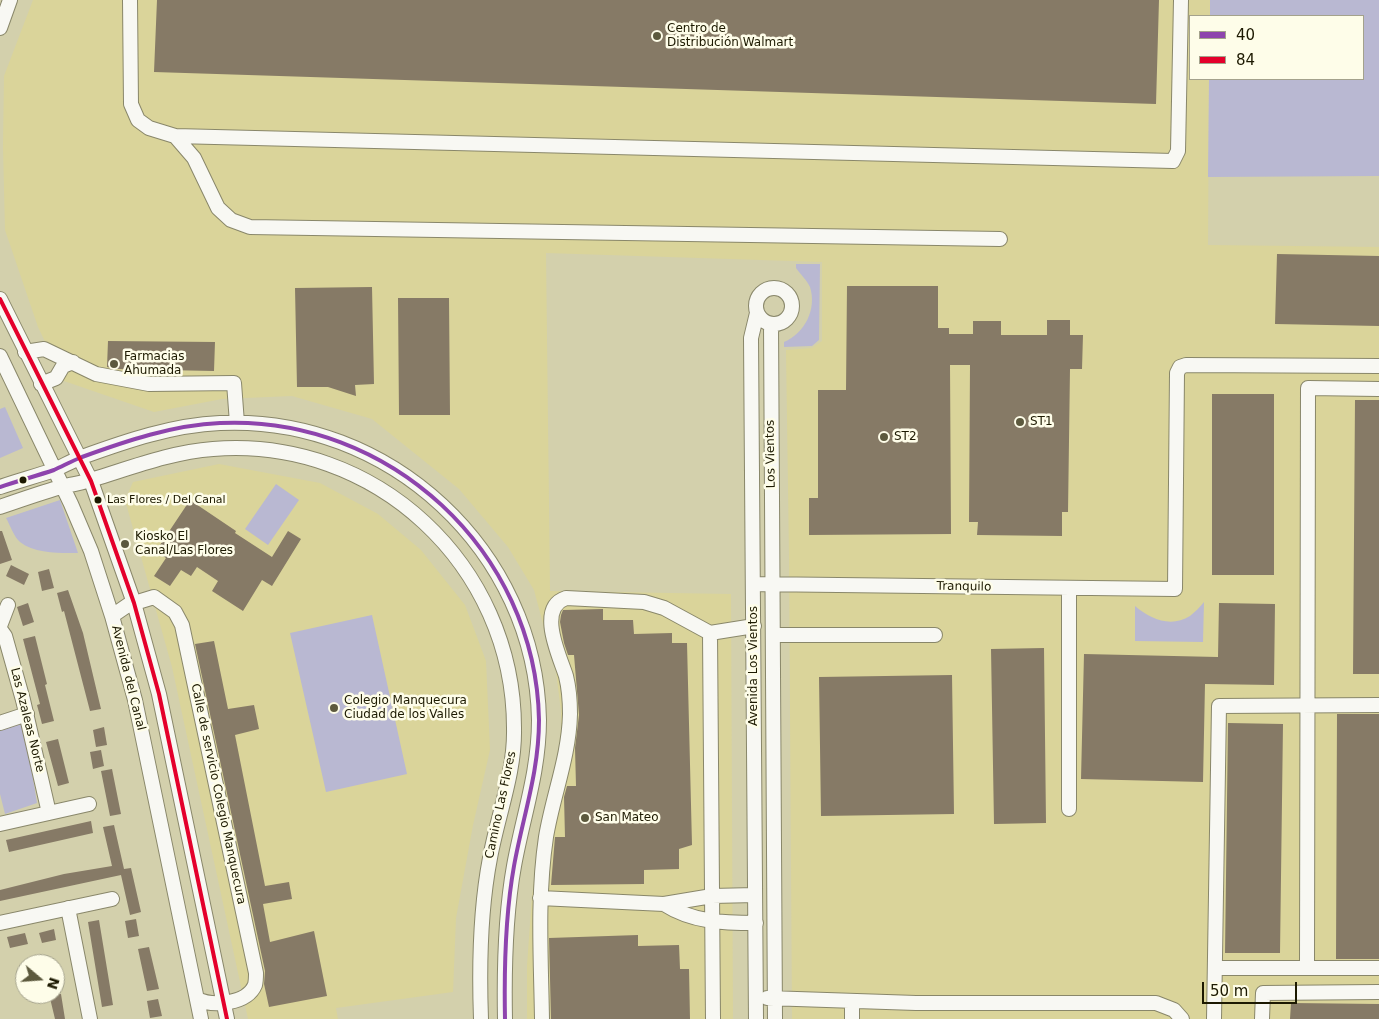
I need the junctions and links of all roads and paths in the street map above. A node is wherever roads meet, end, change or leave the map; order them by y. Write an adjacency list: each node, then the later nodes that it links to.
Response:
1 (10, 0): 4 (street)
2 (130, 0): 5 (street)
3 (1181, 0): 5 (street)
4 (0, 28)
5 (175, 136): 6 (street)
6 (1000, 239)
7 (0, 299): 10 (street, Avenida del Canal)
8 (757, 313): 9 (street); 9 (street, Avenida Los Vientos); 23 (street, Avenida Los Vientos)
9 (771, 324): 24 (street, Los Vientos)
10 (25, 352): 12 (street); 14 (street, Avenida del Canal)
11 (0, 356): 18 (street, Avenida del Canal)
12 (73, 362): 14 (street); 16 (street)
13 (1379, 366): 25 (street, Tranquilo)
14 (41, 384): 17 (street, Avenida del Canal)
15 (1379, 389): 34 (street)
16 (237, 423): 17 (street, Camino Las Flores); 64 (street, Camino Las Flores)
17 (79, 458): 18 (street, Camino Las Flores); 19 (street, Avenida del Canal)
18 (55, 469): 20 (street, Avenida del Canal); 21 (street, Camino Las Flores)
19 (91, 480): 20 (street, Camino Las Flores); 26 (street, Avenida del Canal); 63 (street, Camino Las Flores)
20 (62, 486): 22 (street, Camino Las Flores); 28 (street, Avenida del Canal)
21 (0, 487)
22 (0, 506)
23 (754, 584): 24 (street, Tranquilo); 29 (street, Avenida Los Vientos)
24 (772, 585): 25 (street, Tranquilo); 32 (street, Avenida Los Vientos)
25 (1069, 588): 39 (street)
26 (134, 603): 28 (street, Calle de servicio Colegio Manquecura); 59 (street, Avenida del Canal); 59 (street, Calle de servicio Colegio Manquecura)
27 (8, 604): 30 (street, Las Azaleas Norte)
28 (112, 616): 57 (street, Avenida del Canal)
29 (754, 626): 31 (street); 42 (street, Avenida Los Vientos)
30 (0, 628): 36 (street, Las Azaleas Norte)
31 (710, 633): 43 (street); 44 (street)
32 (773, 635): 33 (street); 56 (street, Avenida Los Vientos)
33 (935, 635)
34 (1307, 705): 35 (street); 51 (street); 52 (street)
35 (1379, 705)
36 (27, 714): 37 (street); 40 (street, Las Azaleas Norte)
37 (0, 723)
38 (89, 804): 40 (street)
39 (1069, 809)
40 (49, 813): 41 (street)
41 (0, 824)
42 (755, 895): 43 (street); 50 (street, Avenida Los Vientos)
43 (712, 896): 46 (street); 48 (street)
44 (540, 898): 46 (street); 65 (street)
45 (112, 899): 47 (street)
46 (664, 904): 48 (street)
47 (68, 908): 49 (street); 60 (street)
48 (712, 922): 50 (street); 66 (street)
49 (0, 923)
50 (756, 923): 55 (street, Avenida Los Vientos)
51 (1307, 967): 52 (street); 53 (street)
52 (1215, 968): 71 (street)
53 (1379, 968)
54 (1379, 992): 72 (street)
55 (756, 998): 56 (street); 67 (street, Avenida Los Vientos)
56 (775, 998): 58 (street); 68 (street, Avenida Los Vientos)
57 (197, 999): 59 (street); 61 (street, Avenida del Canal)
58 (852, 1001): 69 (street); 70 (street)
59 (223, 1004): 62 (street, Avenida del Canal)
60 (90, 1019)
61 (201, 1019)
62 (227, 1019)
63 (481, 1019)
64 (505, 1019)
65 (542, 1019)
66 (713, 1019)
67 (756, 1019)
68 (775, 1019)
69 (852, 1019)
70 (1182, 1019)
71 (1214, 1019)
72 (1262, 1019)

